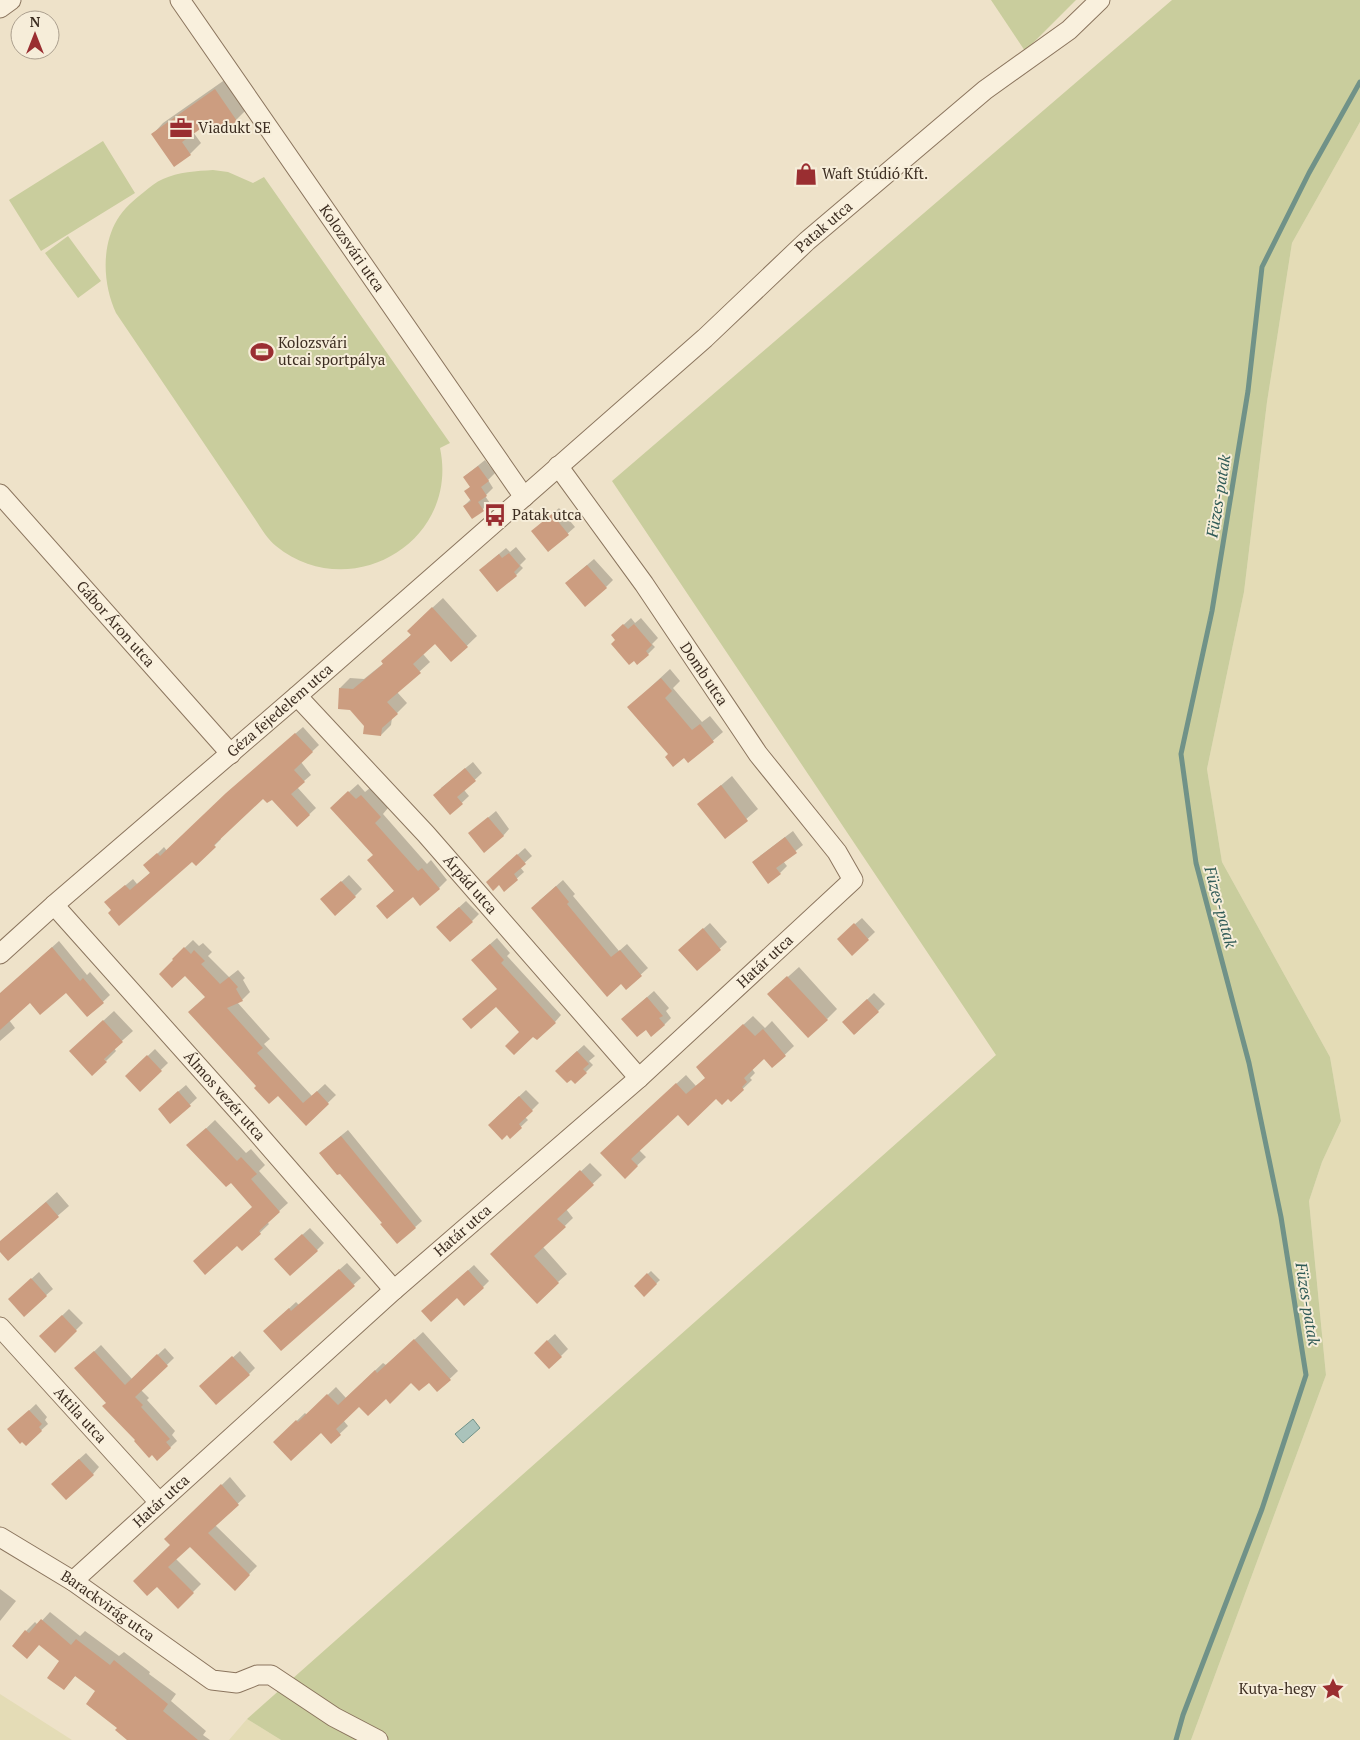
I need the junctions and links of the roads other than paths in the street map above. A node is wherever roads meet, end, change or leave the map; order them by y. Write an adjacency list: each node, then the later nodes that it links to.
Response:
1 (10, 0): 4 (street)
2 (180, 0): 7 (street, Kolozsvári utca)
3 (1100, 0): 5 (street, Patak utca)
4 (0, 8)
5 (558, 466): 7 (street, Géza fejedelem utca); 10 (street, Domb utca)
6 (0, 494): 9 (street, Gábor Áron utca)
7 (524, 497): 8 (street, Géza fejedelem utca)
8 (297, 696): 9 (street, Géza fejedelem utca); 13 (street, Árpád utca)
9 (231, 754): 11 (street, Géza fejedelem utca)
10 (853, 880): 13 (street, Határ utca)
11 (54, 905): 12 (street, Géza fejedelem utca); 14 (street, Álmos vezér utca)
12 (0, 954)
13 (638, 1078): 14 (street, Határ utca)
14 (394, 1290): 16 (street, Határ utca)
15 (0, 1327): 16 (street, Attila utca)
16 (159, 1502): 18 (street, Határ utca)
17 (0, 1537): 18 (street, Barackvirág utca)
18 (73, 1581): 19 (street, Barackvirág utca)
19 (378, 1740)

